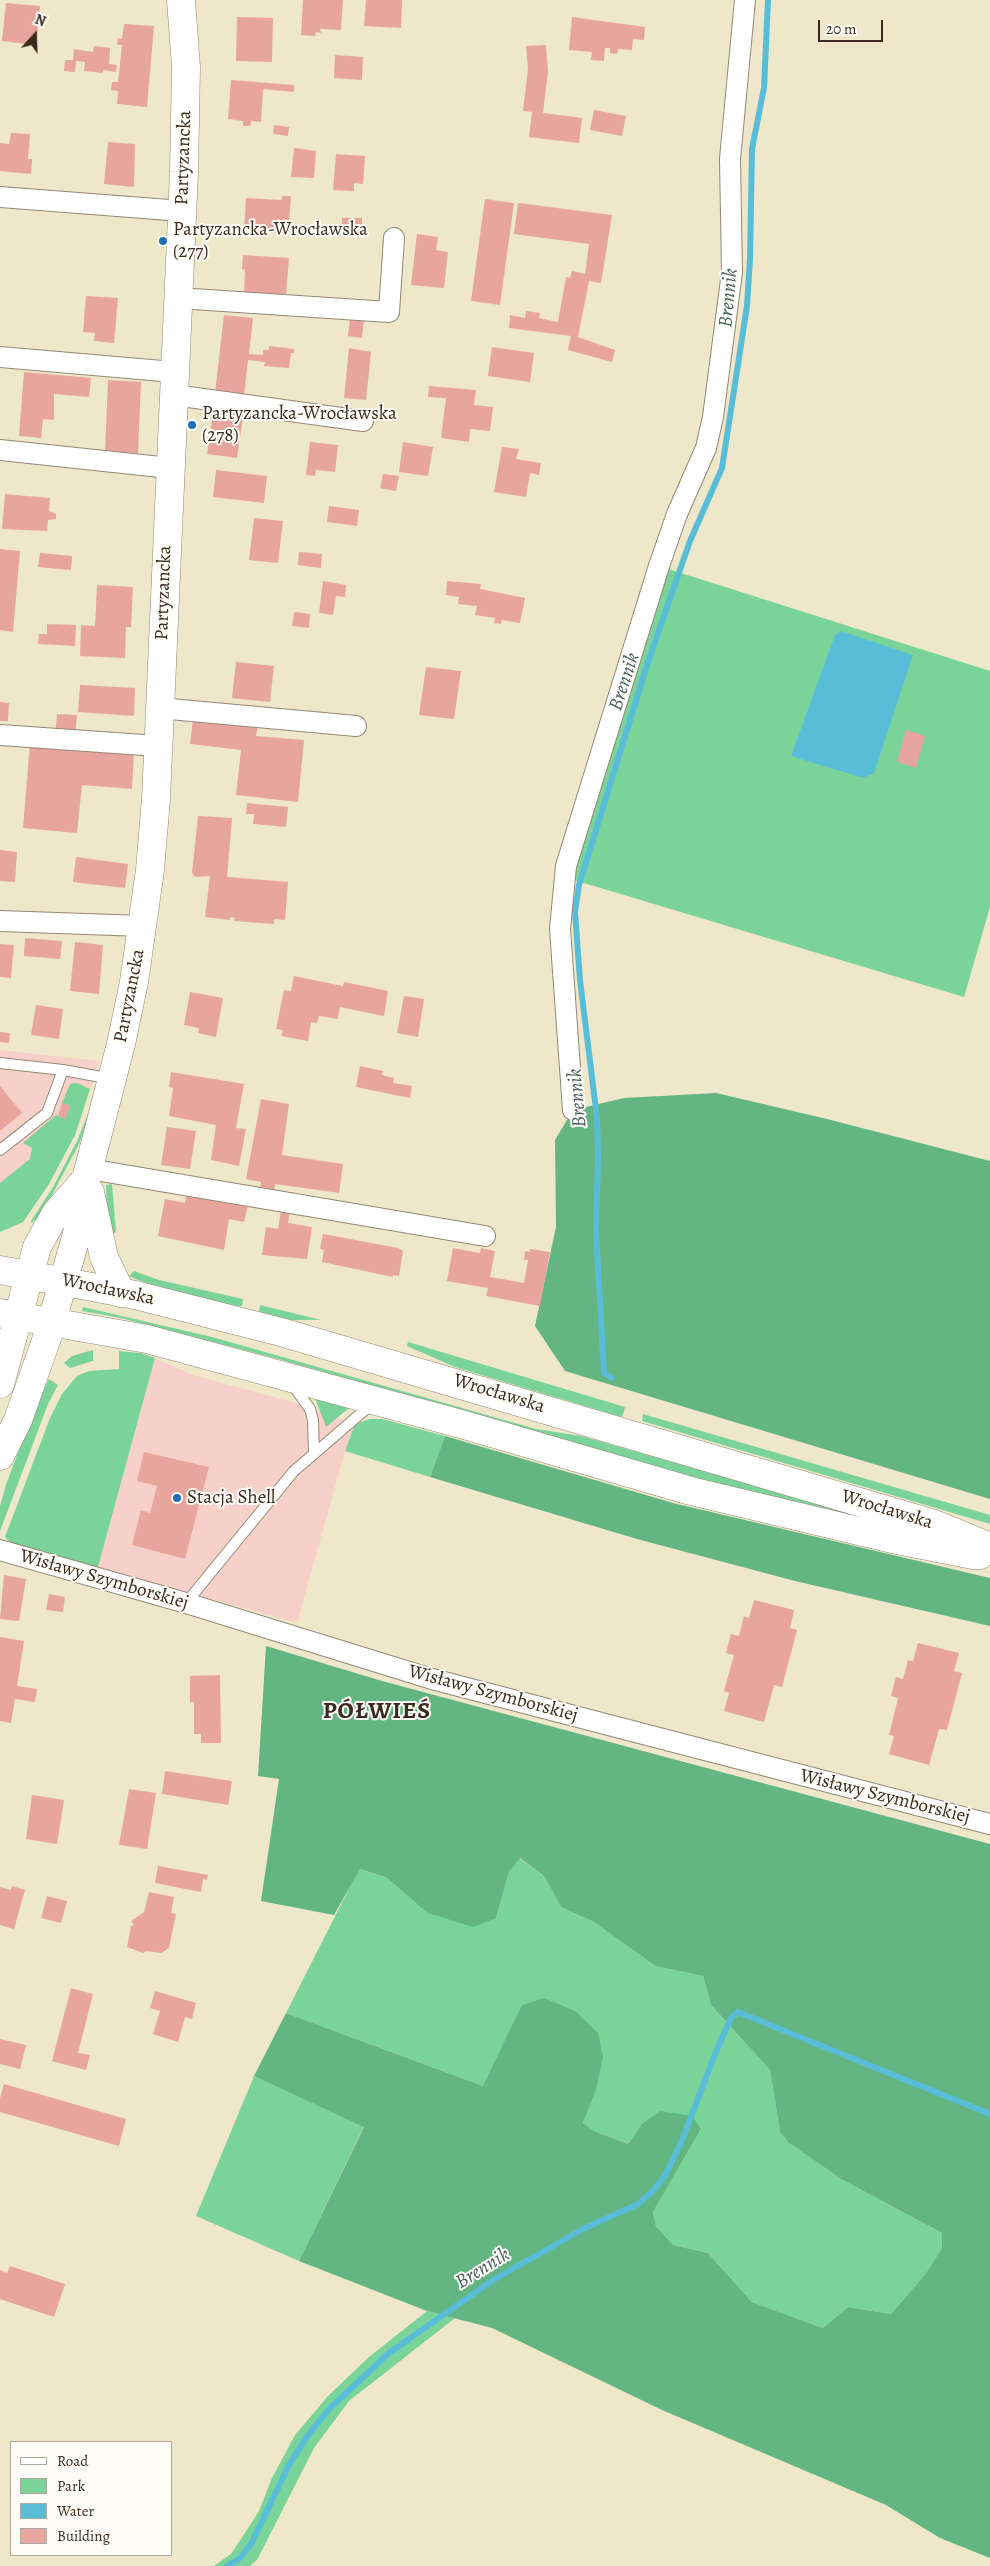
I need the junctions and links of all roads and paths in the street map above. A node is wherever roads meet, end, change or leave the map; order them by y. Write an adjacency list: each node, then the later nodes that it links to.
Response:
1 (181, 0): 4 (main road, Partyzancka)
2 (745, 0): 21 (street)
3 (0, 197): 4 (street)
4 (182, 211): 6 (main road, Partyzancka)
5 (394, 238): 6 (street)
6 (178, 298): 8 (main road, Partyzancka)
7 (0, 357): 8 (street)
8 (174, 383): 9 (street); 11 (main road, Partyzancka)
9 (363, 421)
10 (0, 450): 11 (street)
11 (170, 468): 12 (main road, Partyzancka)
12 (159, 708): 13 (street); 15 (main road, Partyzancka)
13 (356, 726)
14 (0, 735): 15 (street)
15 (158, 746): 17 (main road, Partyzancka)
16 (0, 921): 17 (street)
17 (143, 926): 20 (main road, Partyzancka)
18 (0, 1063): 19 (lane)
19 (63, 1070): 20 (lane); 22 (lane)
20 (113, 1079): 23 (main road, Partyzancka)
21 (573, 1110)
22 (0, 1150)
23 (88, 1174): 24 (street); 26 (main road, Partyzancka); 27 (main road, Partyzancka); 28 (main road)
24 (485, 1236)
25 (0, 1270): 26 (main road, Wrocławska)
26 (31, 1275): 27 (main road, Wrocławska); 29 (main road, Partyzancka)
27 (64, 1281): 28 (main road, Wrocławska); 30 (main road, Partyzancka)
28 (121, 1293): 36 (main road, Wrocławska)
29 (10, 1314): 30 (main road, Wrocławska); 32 (main road, Partyzancka)
30 (53, 1320): 31 (main road, Wrocławska); 35 (main road, Partyzancka)
31 (285, 1376): 33 (main road, Wrocławska); 34 (lane)
32 (0, 1384)
33 (375, 1401): 34 (lane); 38 (main road, Wrocławska)
34 (314, 1454): 39 (lane)
35 (0, 1456)
36 (990, 1547)
37 (0, 1550): 39 (street, Wisławy Szymborskiej)
38 (990, 1554)
39 (186, 1603): 40 (street, Wisławy Szymborskiej)
40 (990, 1824)

